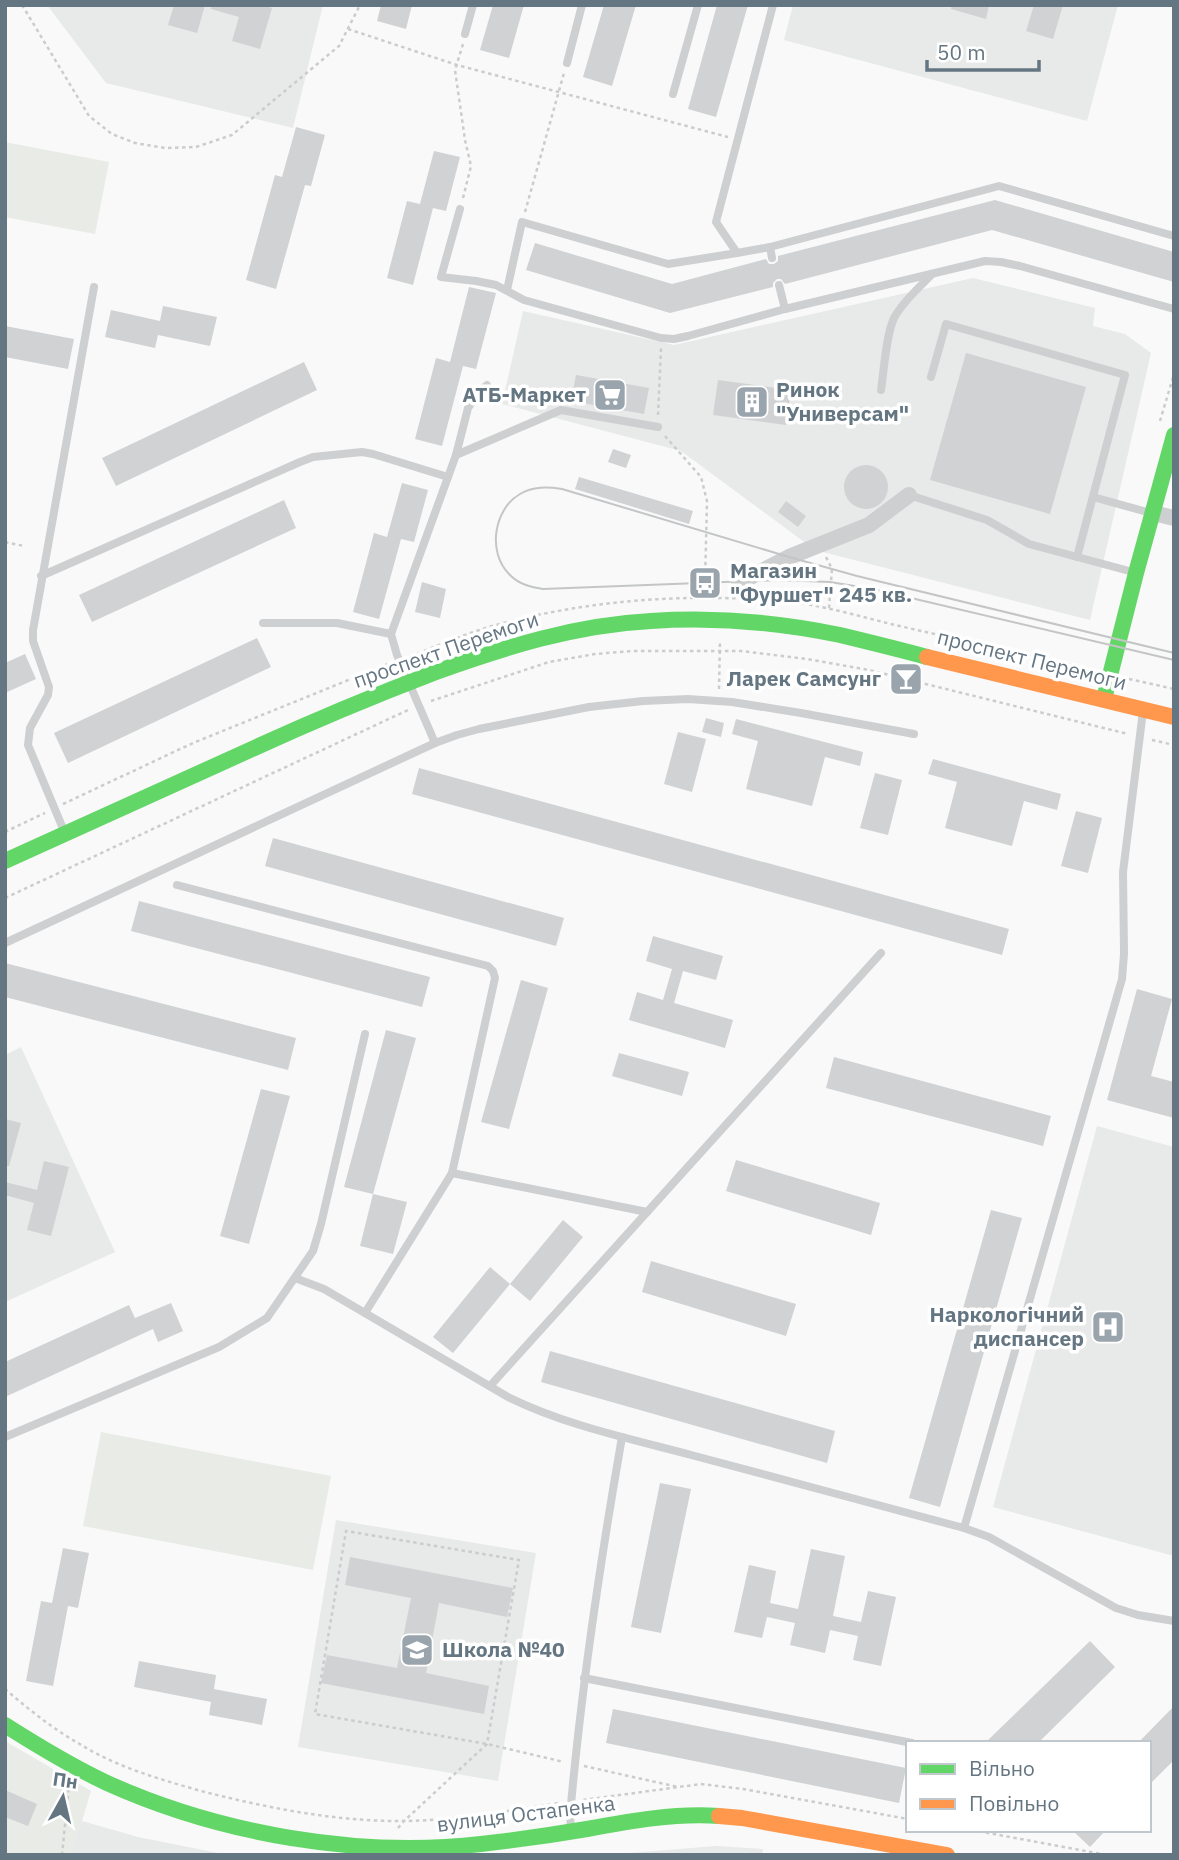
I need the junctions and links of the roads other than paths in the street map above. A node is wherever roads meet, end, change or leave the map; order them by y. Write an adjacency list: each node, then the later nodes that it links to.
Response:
1 (473, 5): 5 (lane)
2 (582, 5): 6 (lane)
3 (698, 5): 7 (lane)
4 (773, 5): 11 (lane)
5 (466, 34)
6 (566, 63)
7 (673, 94)
8 (460, 209): 16 (lane)
9 (1174, 236): 10 (lane)
10 (770, 247): 11 (lane); 12 (lane)
11 (737, 253): 16 (lane)
12 (772, 258)
13 (932, 274): 17 (lane); 18 (lane); 21 (lane)
14 (779, 285): 17 (lane)
15 (94, 287): 32 (lane)
16 (507, 290): 17 (lane)
17 (785, 309)
18 (1174, 309)
19 (931, 377): 27 (lane)
20 (487, 385): 24 (lane)
21 (881, 390)
22 (658, 427): 24 (lane)
23 (1174, 436): 28 (street)
24 (456, 455): 25 (lane)
25 (447, 477): 32 (lane); 35 (lane)
26 (909, 495): 30 (lane); 33 (street)
27 (1093, 497): 28 (lane); 30 (lane)
28 (1153, 513): 29 (street); 31 (street)
29 (1174, 518)
30 (1077, 557): 31 (lane)
31 (1136, 573): 37 (street)
32 (41, 576): 42 (lane)
33 (739, 583)
34 (263, 623): 35 (lane)
35 (391, 634): 36 (lane)
36 (409, 682): 37 (street, проспект Перемоги); 41 (lane); 42 (street, проспект Перемоги)
37 (1104, 699): 38 (street, проспект Перемоги)
38 (1143, 710): 39 (street, проспект Перемоги); 55 (lane)
39 (1174, 717)
40 (914, 734): 41 (lane)
41 (435, 743): 45 (lane)
42 (65, 833): 43 (street, проспект Перемоги)
43 (5, 861)
44 (177, 885): 48 (lane)
45 (5, 943)
46 (881, 953): 49 (lane)
47 (365, 1034): 50 (lane)
48 (452, 1173): 49 (lane); 51 (lane)
49 (648, 1212): 52 (lane)
50 (295, 1278): 51 (lane); 53 (lane)
51 (365, 1312): 52 (lane)
52 (490, 1386): 54 (lane)
53 (5, 1437)
54 (622, 1437): 55 (lane); 57 (lane)
55 (964, 1528): 56 (lane)
56 (1174, 1621)
57 (584, 1678): 59 (lane); 60 (lane)
58 (5, 1725): 60 (street, вулиця Остапенка)
59 (906, 1742)
60 (571, 1831): 61 (street, вулиця Остапенка)
61 (947, 1855)

